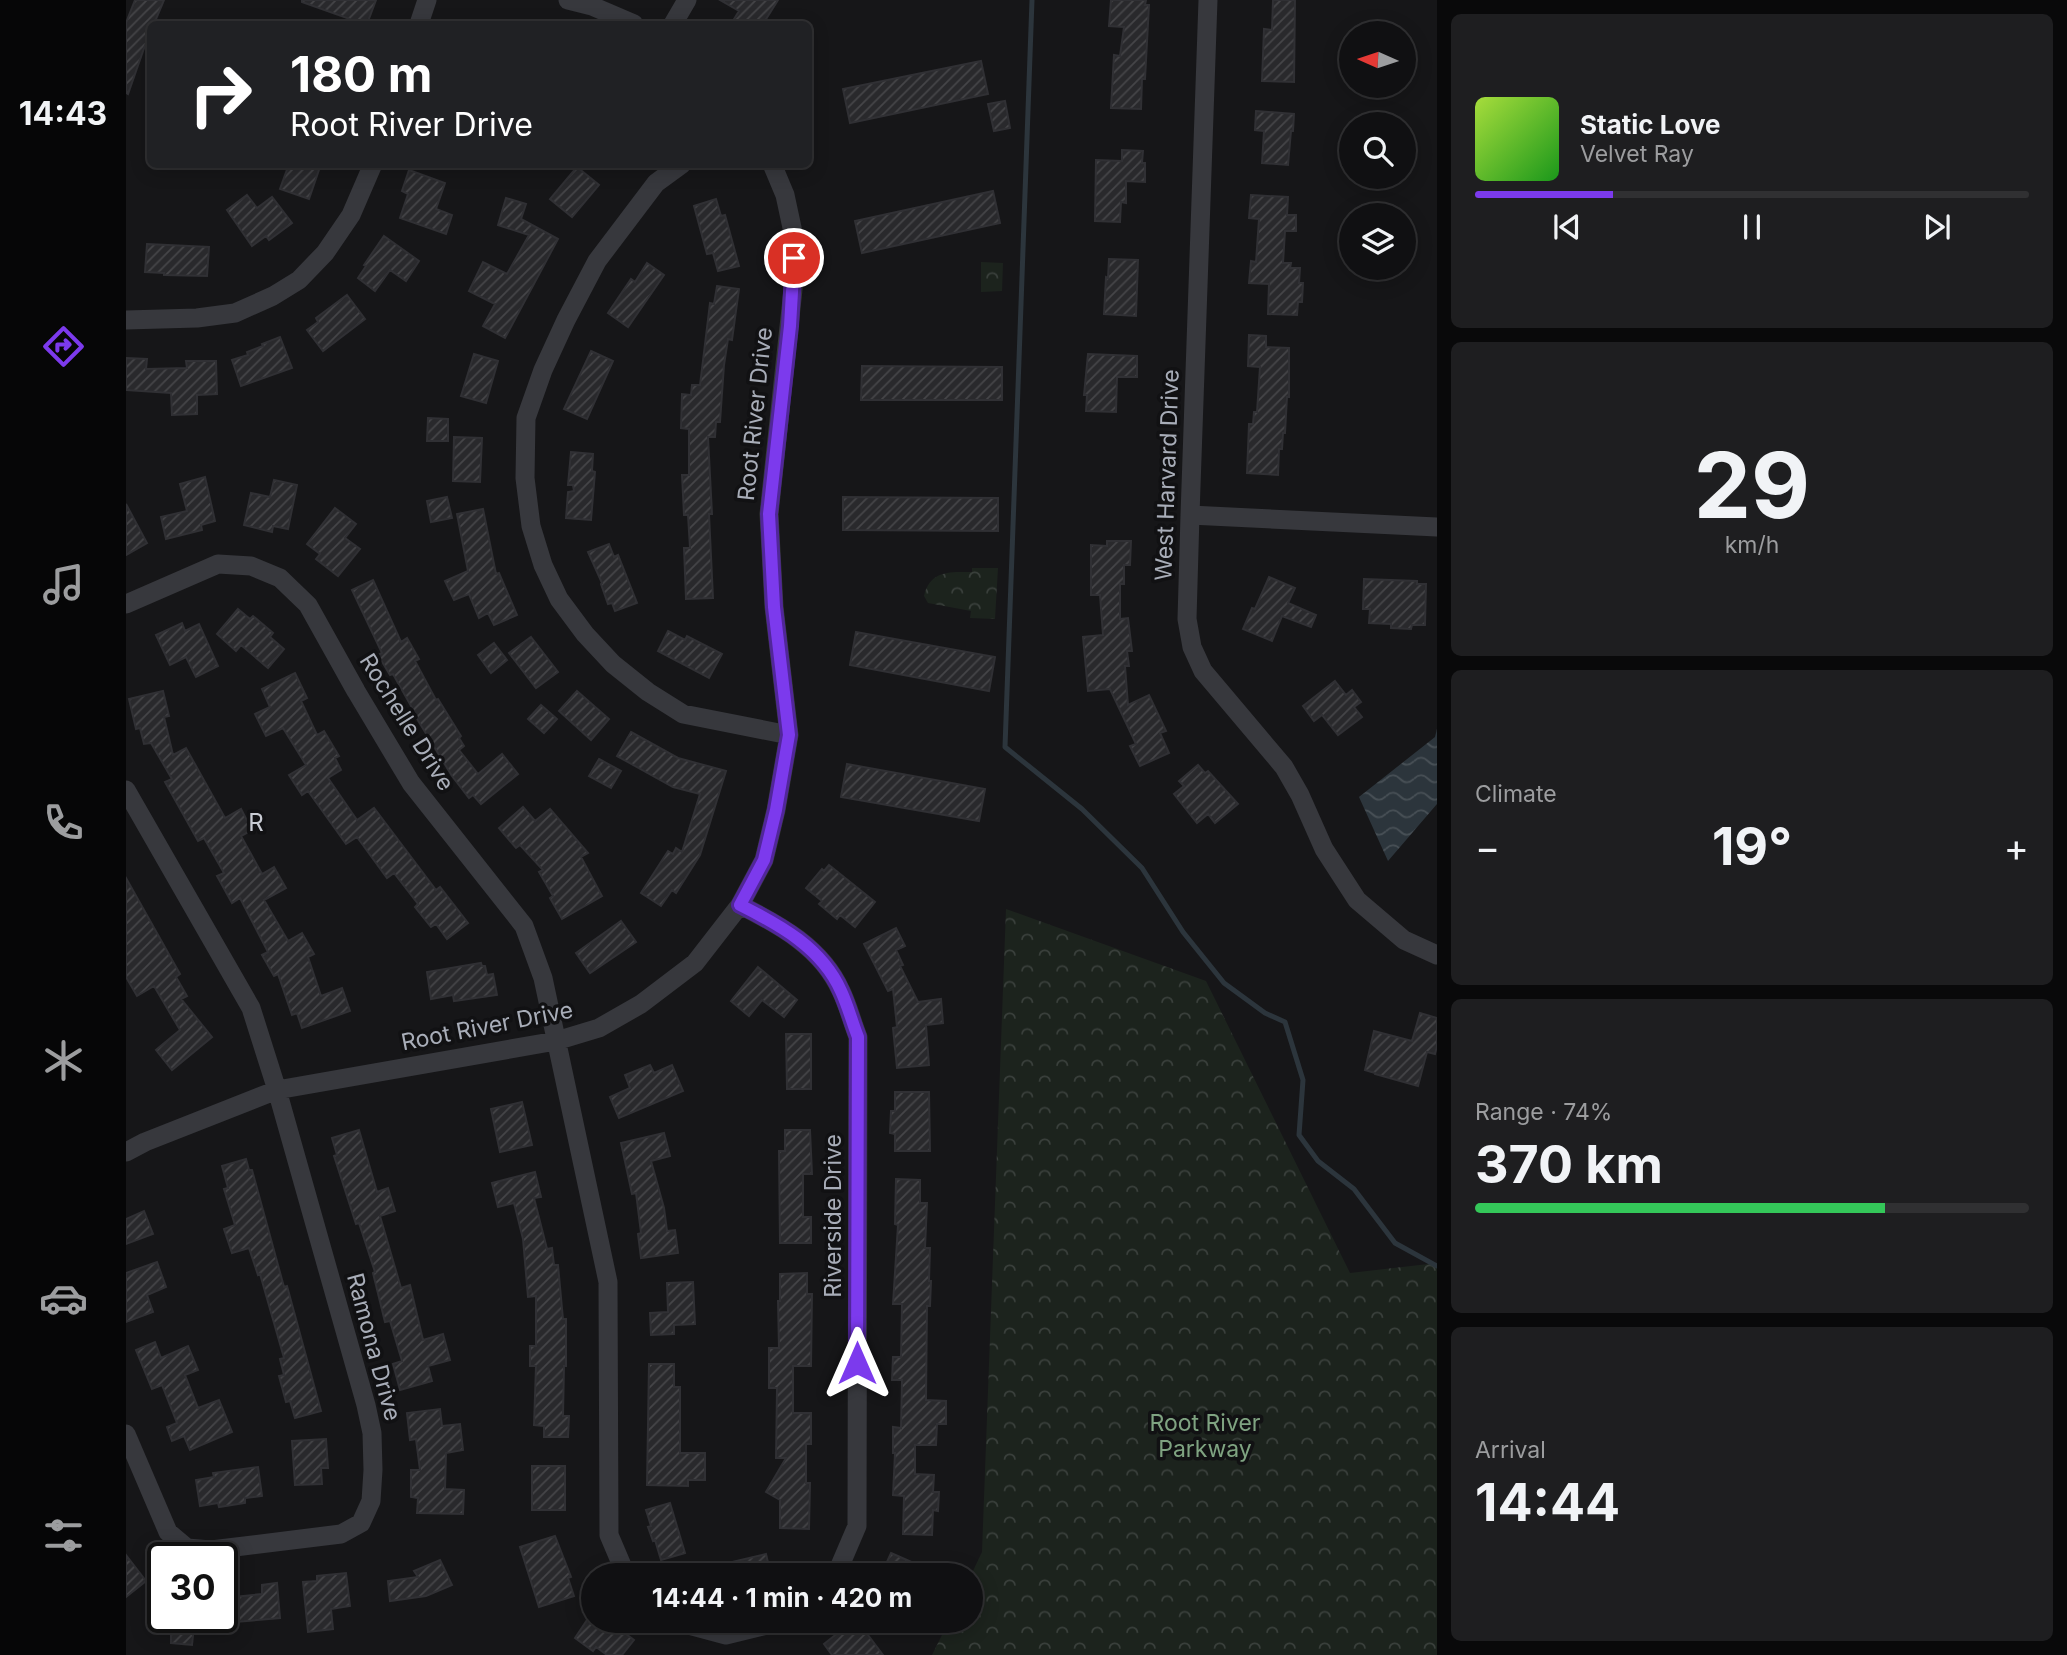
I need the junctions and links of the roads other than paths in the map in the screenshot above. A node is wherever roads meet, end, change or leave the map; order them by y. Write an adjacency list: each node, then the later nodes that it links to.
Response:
1 (427, 0): 5 (street)
2 (568, 0): 6 (street)
3 (687, 0): 7 (street)
4 (1208, 0): 12 (street, West Harvard Drive)
5 (420, 21)
6 (627, 21)
7 (675, 21)
8 (371, 168): 11 (street)
9 (677, 168): 15 (street)
10 (774, 168): 15 (street, Root River Drive)
11 (126, 320)
12 (1190, 515): 13 (street); 18 (street, West Harvard Drive)
13 (1437, 527)
14 (126, 604): 19 (street, Rochelle Drive)
15 (789, 735): 17 (street, Root River Drive)
16 (126, 790): 20 (street)
17 (740, 905): 19 (street, Root River Drive); 24 (street, Riverside Drive)
18 (1437, 955)
19 (556, 1041): 20 (street, Root River Drive); 23 (street)
20 (277, 1090): 21 (street, Root River Drive); 22 (street, Ramona Drive)
21 (126, 1152)
22 (126, 1434)
23 (621, 1563)
24 (841, 1563)

